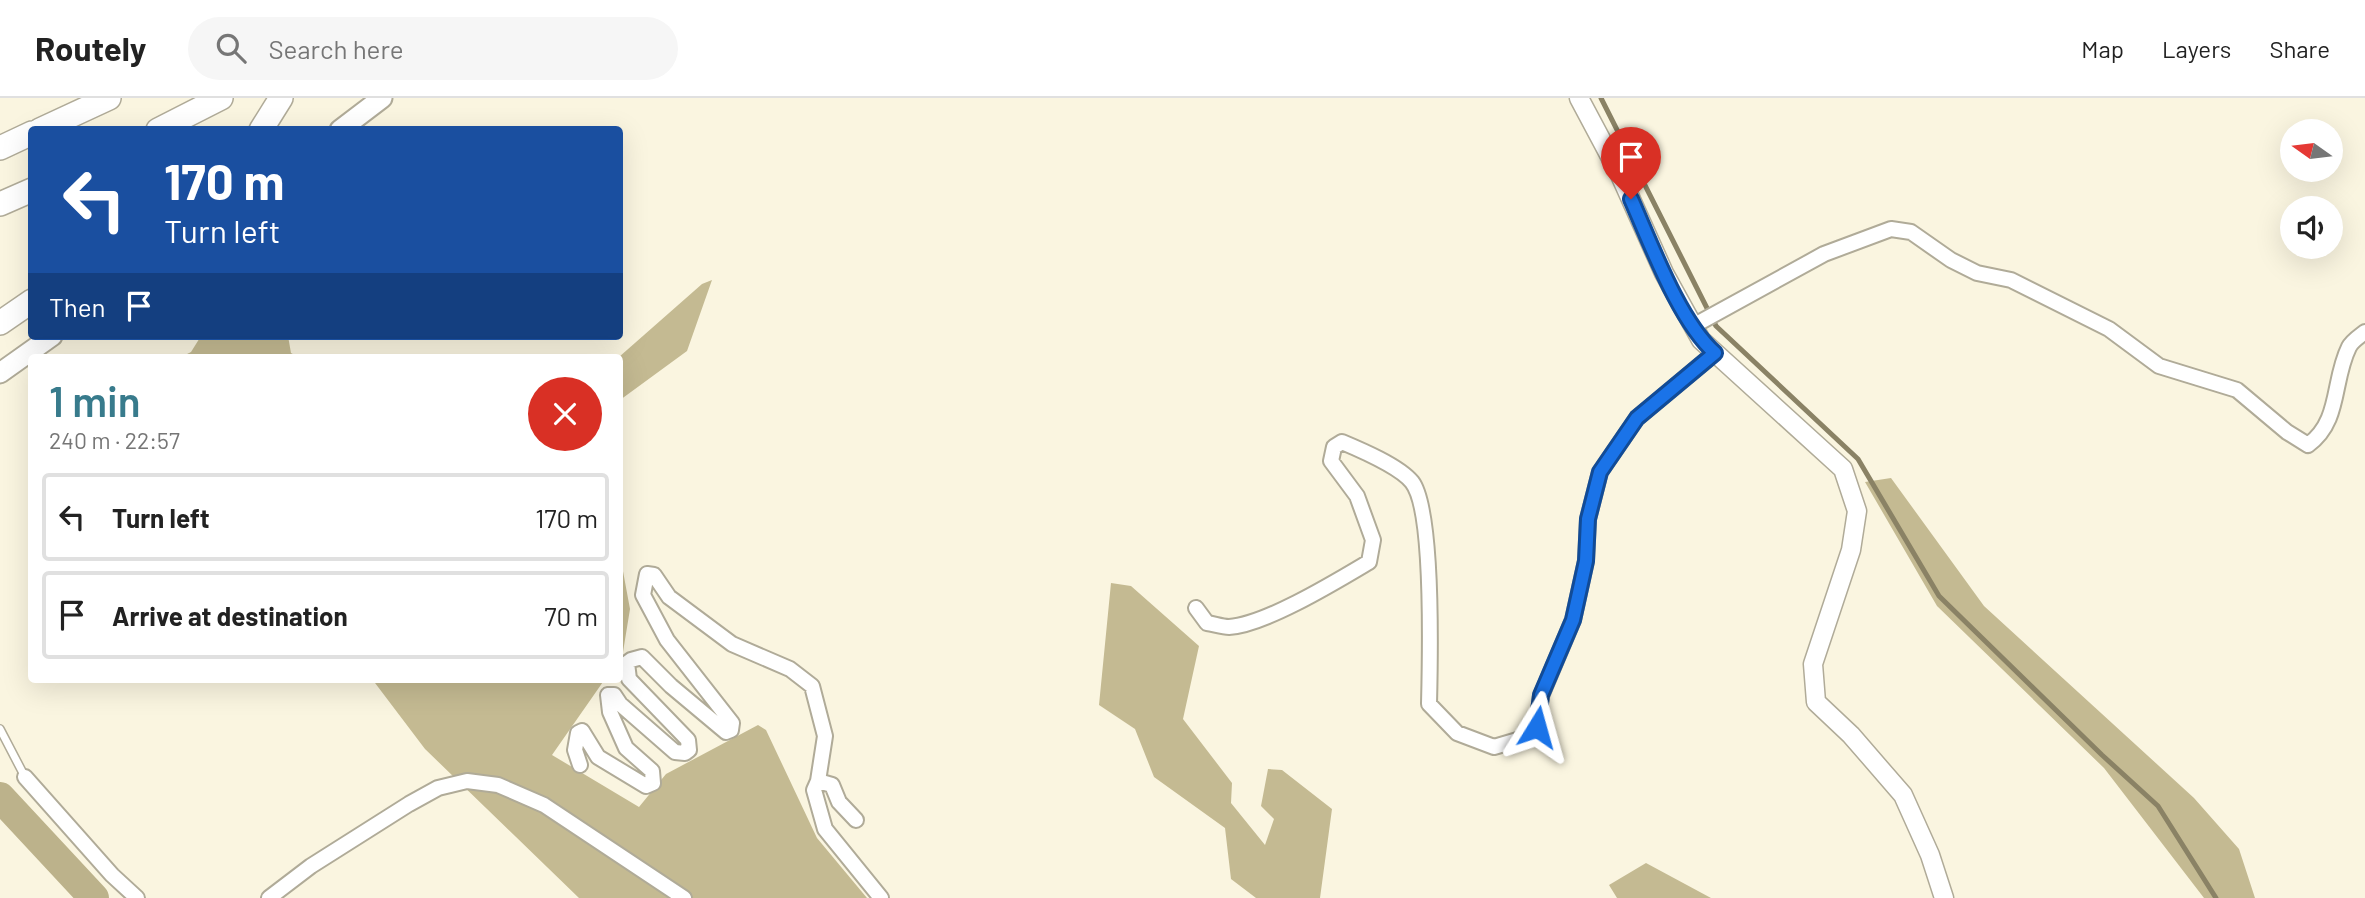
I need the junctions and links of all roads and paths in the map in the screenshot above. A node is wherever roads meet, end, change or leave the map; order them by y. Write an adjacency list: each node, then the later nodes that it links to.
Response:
1 (108, 98): 6 (highway)
2 (221, 98): 7 (highway)
3 (281, 98): 8 (highway)
4 (382, 98): 9 (main road)
5 (1579, 98): 16 (street)
6 (48, 126)
7 (166, 126)
8 (264, 126)
9 (345, 126)
10 (28, 135): 11 (highway)
11 (0, 148)
12 (28, 192): 13 (highway)
13 (0, 204)
14 (28, 304): 15 (highway)
15 (0, 323)
16 (1693, 327): 17 (street); 19 (street)
17 (2365, 332)
18 (46, 340): 20 (main road)
19 (1715, 353): 21 (street); 31 (street)
20 (0, 373)
21 (1196, 608)
22 (0, 729): 24 (lane)
23 (580, 765): 25 (street)
24 (25, 777): 27 (street)
25 (818, 781): 26 (street); 30 (street)
26 (856, 820)
27 (137, 898)
28 (269, 898): 29 (street)
29 (684, 898)
30 (881, 898)
31 (1944, 898)

